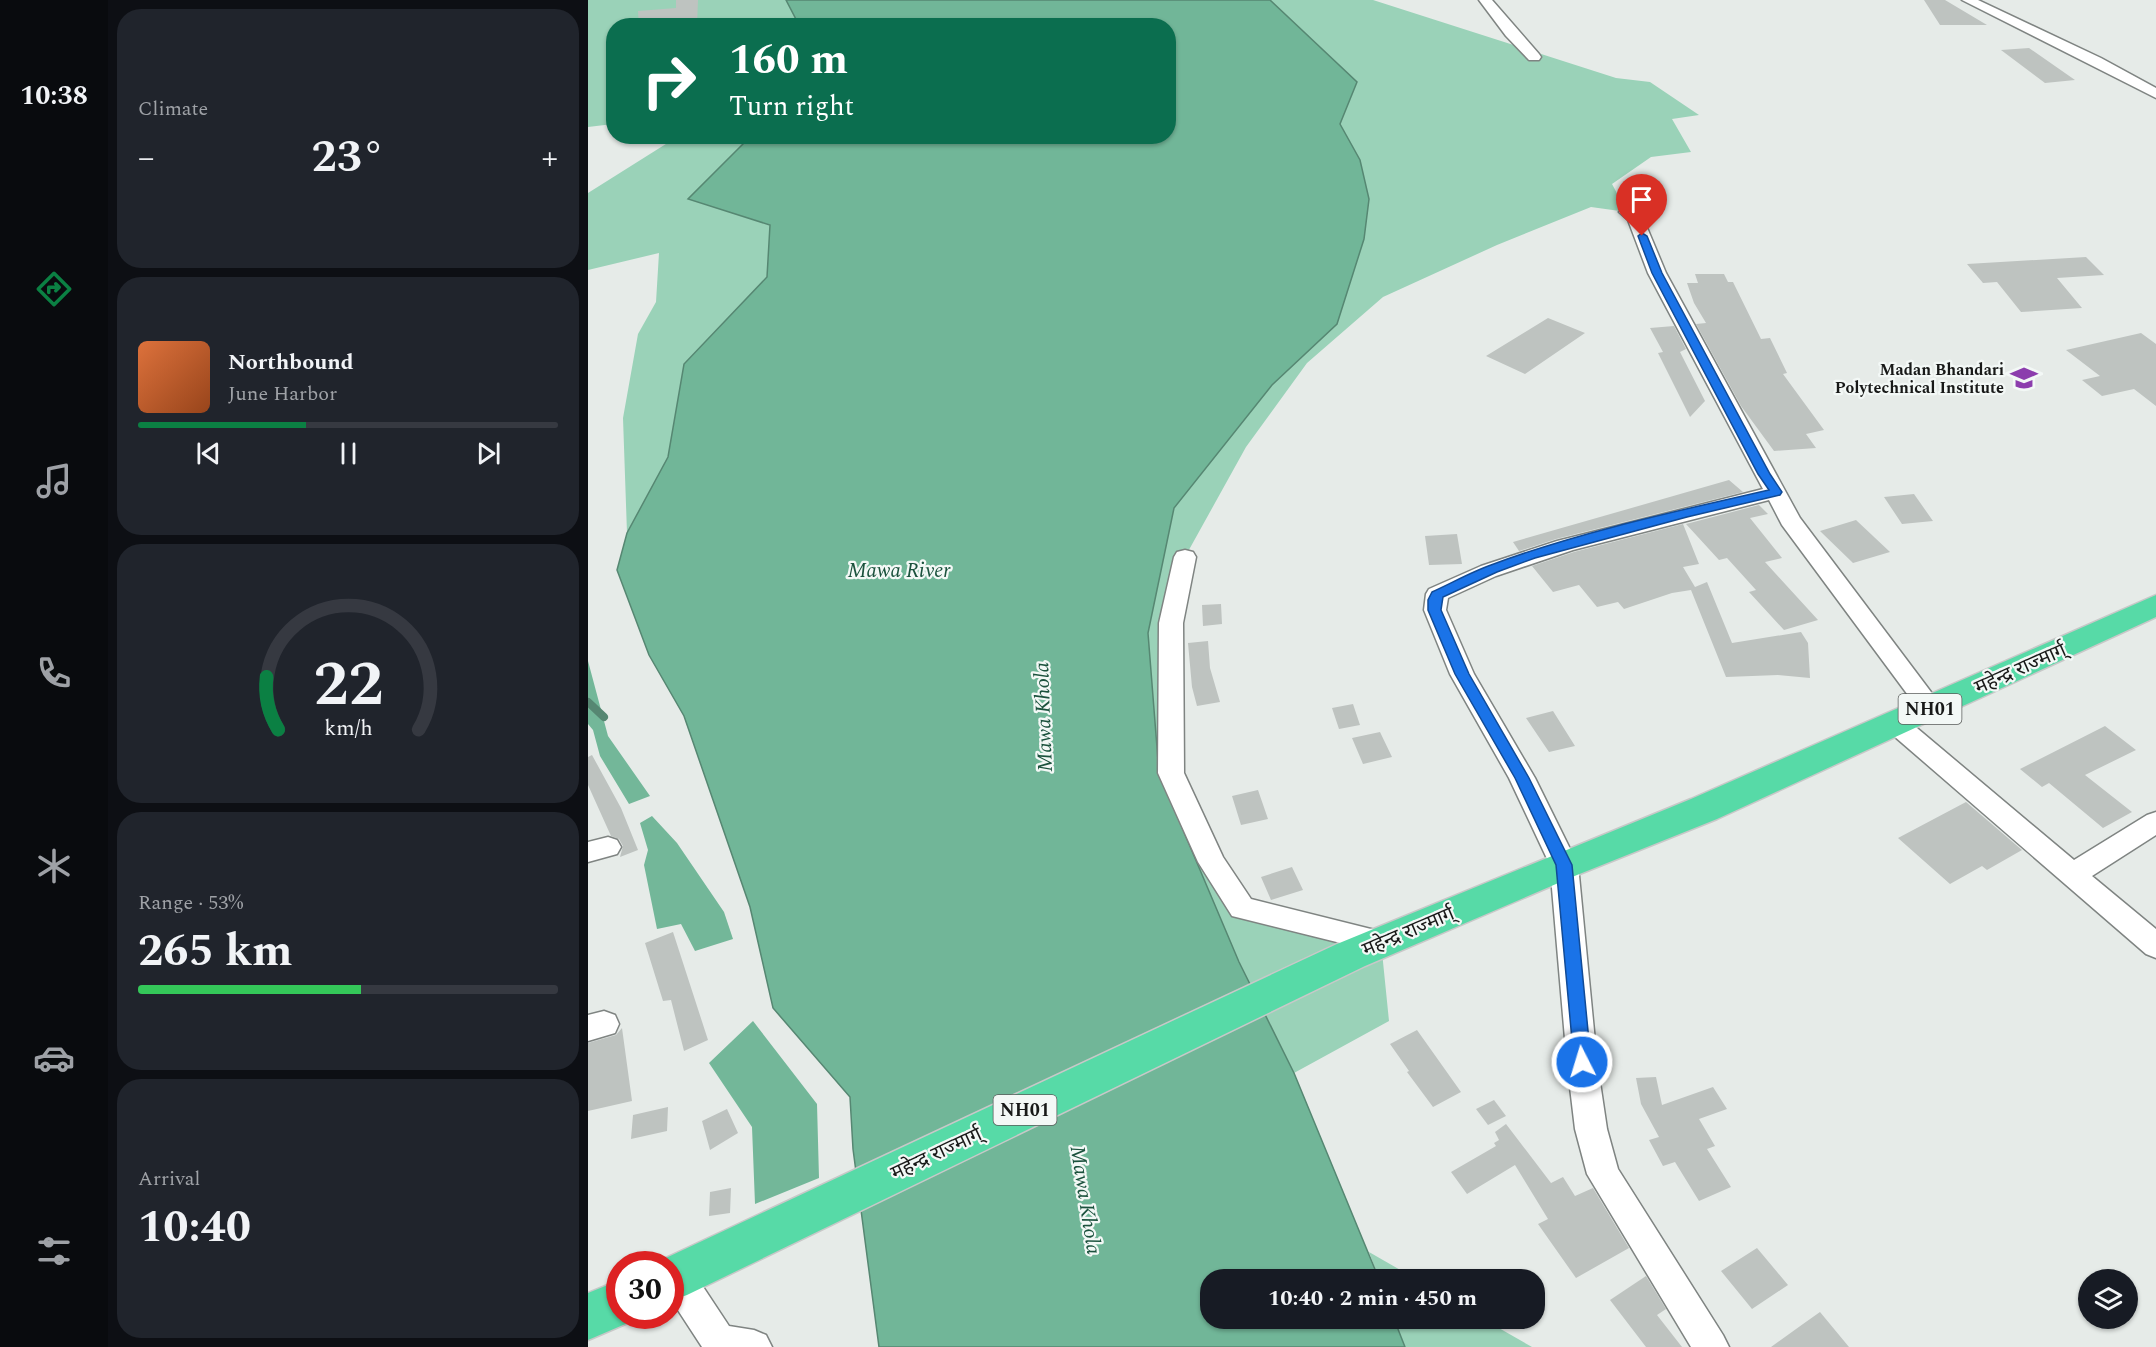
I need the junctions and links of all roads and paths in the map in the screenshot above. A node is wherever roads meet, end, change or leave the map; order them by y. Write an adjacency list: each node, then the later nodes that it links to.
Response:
1 (1485, 0): 3 (street)
2 (1968, 0): 4 (street)
3 (1534, 57)
4 (2156, 94)
5 (1627, 212): 6 (street)
6 (1776, 492): 9 (street); 12 (street)
7 (1185, 557): 15 (street)
8 (2156, 605): 9 (highway, महेन्द्र राज्मार्ग् / NH01)
9 (1931, 708): 10 (highway, महेन्द्र राज्मार्ग् / NH01)
10 (1896, 724): 12 (highway, महेन्द्र राज्मार्ग् / NH01); 13 (street)
11 (2156, 822): 13 (street)
12 (1564, 865): 15 (highway, महेन्द्र राज्मार्ग् / NH01); 21 (street)
13 (2074, 874): 14 (street)
14 (2156, 946)
15 (1366, 948): 16 (highway, महेन्द्र राज्मार्ग् / NH01)
16 (684, 1272)
17 (684, 1277): 20 (street)
18 (606, 1309): 19 (highway)
19 (588, 1317)
20 (754, 1347)
21 (1711, 1347)

